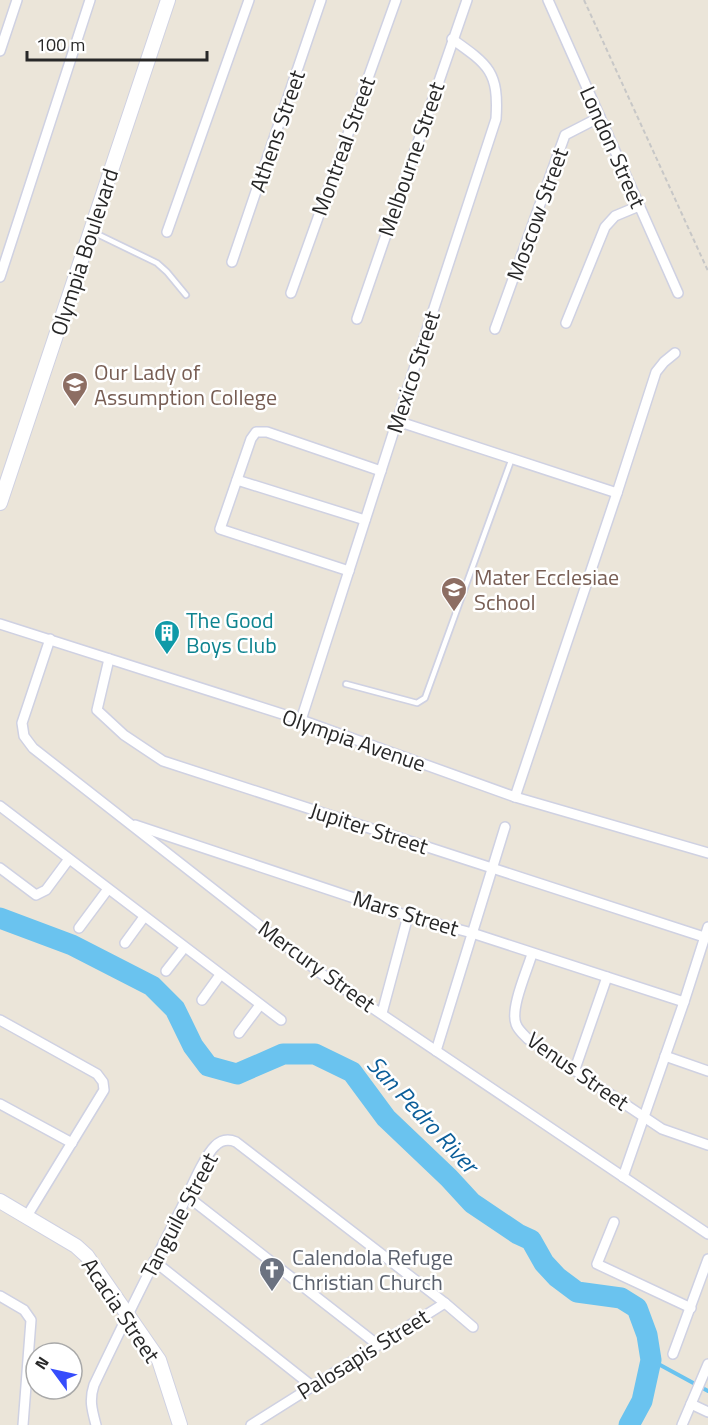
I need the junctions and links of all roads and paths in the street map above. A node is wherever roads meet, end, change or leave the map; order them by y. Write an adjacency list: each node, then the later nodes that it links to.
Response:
1 (17, 0): 11 (street)
2 (90, 0): 18 (street)
3 (168, 0): 14 (main road, Olympia Boulevard)
4 (249, 0): 15 (street)
5 (321, 0): 16 (street, Athens Street)
6 (396, 0): 19 (street, Montreal Street)
7 (467, 0): 10 (street, Melbourne Street)
8 (548, 0): 12 (street, London Street)
9 (584, 0): 17 (path)
10 (452, 39): 22 (street, Melbourne Street); 26 (street, Mexico Street)
11 (0, 51)
12 (600, 117): 13 (street, London Street); 24 (street, Moscow Street)
13 (639, 206): 20 (street, London Street); 23 (street)
14 (90, 231): 21 (lane); 31 (main road, Olympia Boulevard)
15 (167, 232)
16 (232, 262)
17 (708, 271)
18 (0, 277)
19 (291, 293)
20 (678, 293)
21 (186, 295)
22 (357, 319)
23 (566, 323)
24 (495, 329)
25 (675, 353): 30 (street)
26 (397, 421): 27 (street); 28 (street, Mexico Street)
27 (512, 458): 30 (street); 37 (lane)
28 (381, 471): 29 (street); 32 (street, Mexico Street)
29 (237, 480): 32 (street); 33 (street)
30 (617, 493): 39 (street)
31 (0, 503)
32 (365, 520): 33 (street, Mexico Street)
33 (349, 572): 38 (street, Mexico Street)
34 (0, 624): 35 (street, Olympia Avenue)
35 (50, 639): 36 (street, Olympia Avenue); 41 (street, Mercury Street)
36 (109, 658): 38 (street, Olympia Avenue); 46 (street, Jupiter Street)
37 (346, 684)
38 (301, 720): 39 (street, Olympia Avenue)
39 (515, 797): 43 (street, Olympia Avenue)
40 (0, 806): 44 (street)
41 (129, 823): 48 (street, Mars Street); 63 (street, Mercury Street)
42 (505, 827): 46 (street)
43 (708, 853)
44 (69, 859): 45 (street); 47 (street)
45 (0, 868)
46 (493, 868): 52 (street); 53 (street, Jupiter Street)
47 (108, 889): 49 (street); 51 (street)
48 (408, 916): 52 (street, Mars Street); 63 (street)
49 (144, 917): 54 (street); 55 (street)
50 (708, 927): 53 (street)
51 (79, 928)
52 (472, 933): 56 (street, Mars Street); 67 (street)
53 (704, 937): 61 (street)
54 (125, 943)
55 (184, 948): 57 (street); 58 (street)
56 (532, 954): 59 (street, Mars Street); 69 (street, Venus Street)
57 (166, 971)
58 (220, 975): 60 (street); 62 (street)
59 (607, 977): 61 (street, Mars Street); 69 (street)
60 (202, 1000)
61 (684, 1002): 68 (street)
62 (260, 1005): 65 (street); 66 (street)
63 (382, 1013): 67 (street, Mercury Street)
64 (0, 1020): 74 (street)
65 (281, 1020)
66 (238, 1033)
67 (436, 1051): 76 (street, Mercury Street)
68 (665, 1056): 70 (street); 72 (street)
69 (575, 1069): 72 (street, Venus Street)
70 (708, 1071)
71 (0, 1104): 74 (street)
72 (644, 1117): 75 (street, Venus Street); 76 (street)
73 (223, 1141): 77 (street, Tanguile Street); 85 (street, Palosapis Street)
74 (72, 1143): 79 (street)
75 (708, 1145)
76 (623, 1177): 81 (street, Mercury Street)
77 (187, 1196): 83 (street, Tanguile Street); 89 (street)
78 (0, 1201): 79 (main road, Acacia Street)
79 (27, 1216): 87 (main road, Acacia Street)
80 (614, 1222): 86 (street)
81 (708, 1234)
82 (708, 1259): 86 (street)
83 (154, 1262): 87 (street, Tanguile Street); 92 (street)
84 (0, 1296): 95 (street)
85 (445, 1303): 88 (street, Palosapis Street); 89 (street, Palosapis Street)
86 (691, 1308): 90 (street)
87 (128, 1314): 96 (street, Tanguile Street); 97 (main road, Acacia Street)
88 (472, 1327)
89 (378, 1345): 92 (street, Palosapis Street)
90 (673, 1354)
91 (707, 1365): 93 (street)
92 (312, 1386): 98 (street, Palosapis Street)
93 (692, 1401): 94 (street); 99 (street)
94 (708, 1412)
95 (23, 1425)
96 (96, 1425)
97 (180, 1425)
98 (251, 1425)
99 (682, 1425)

